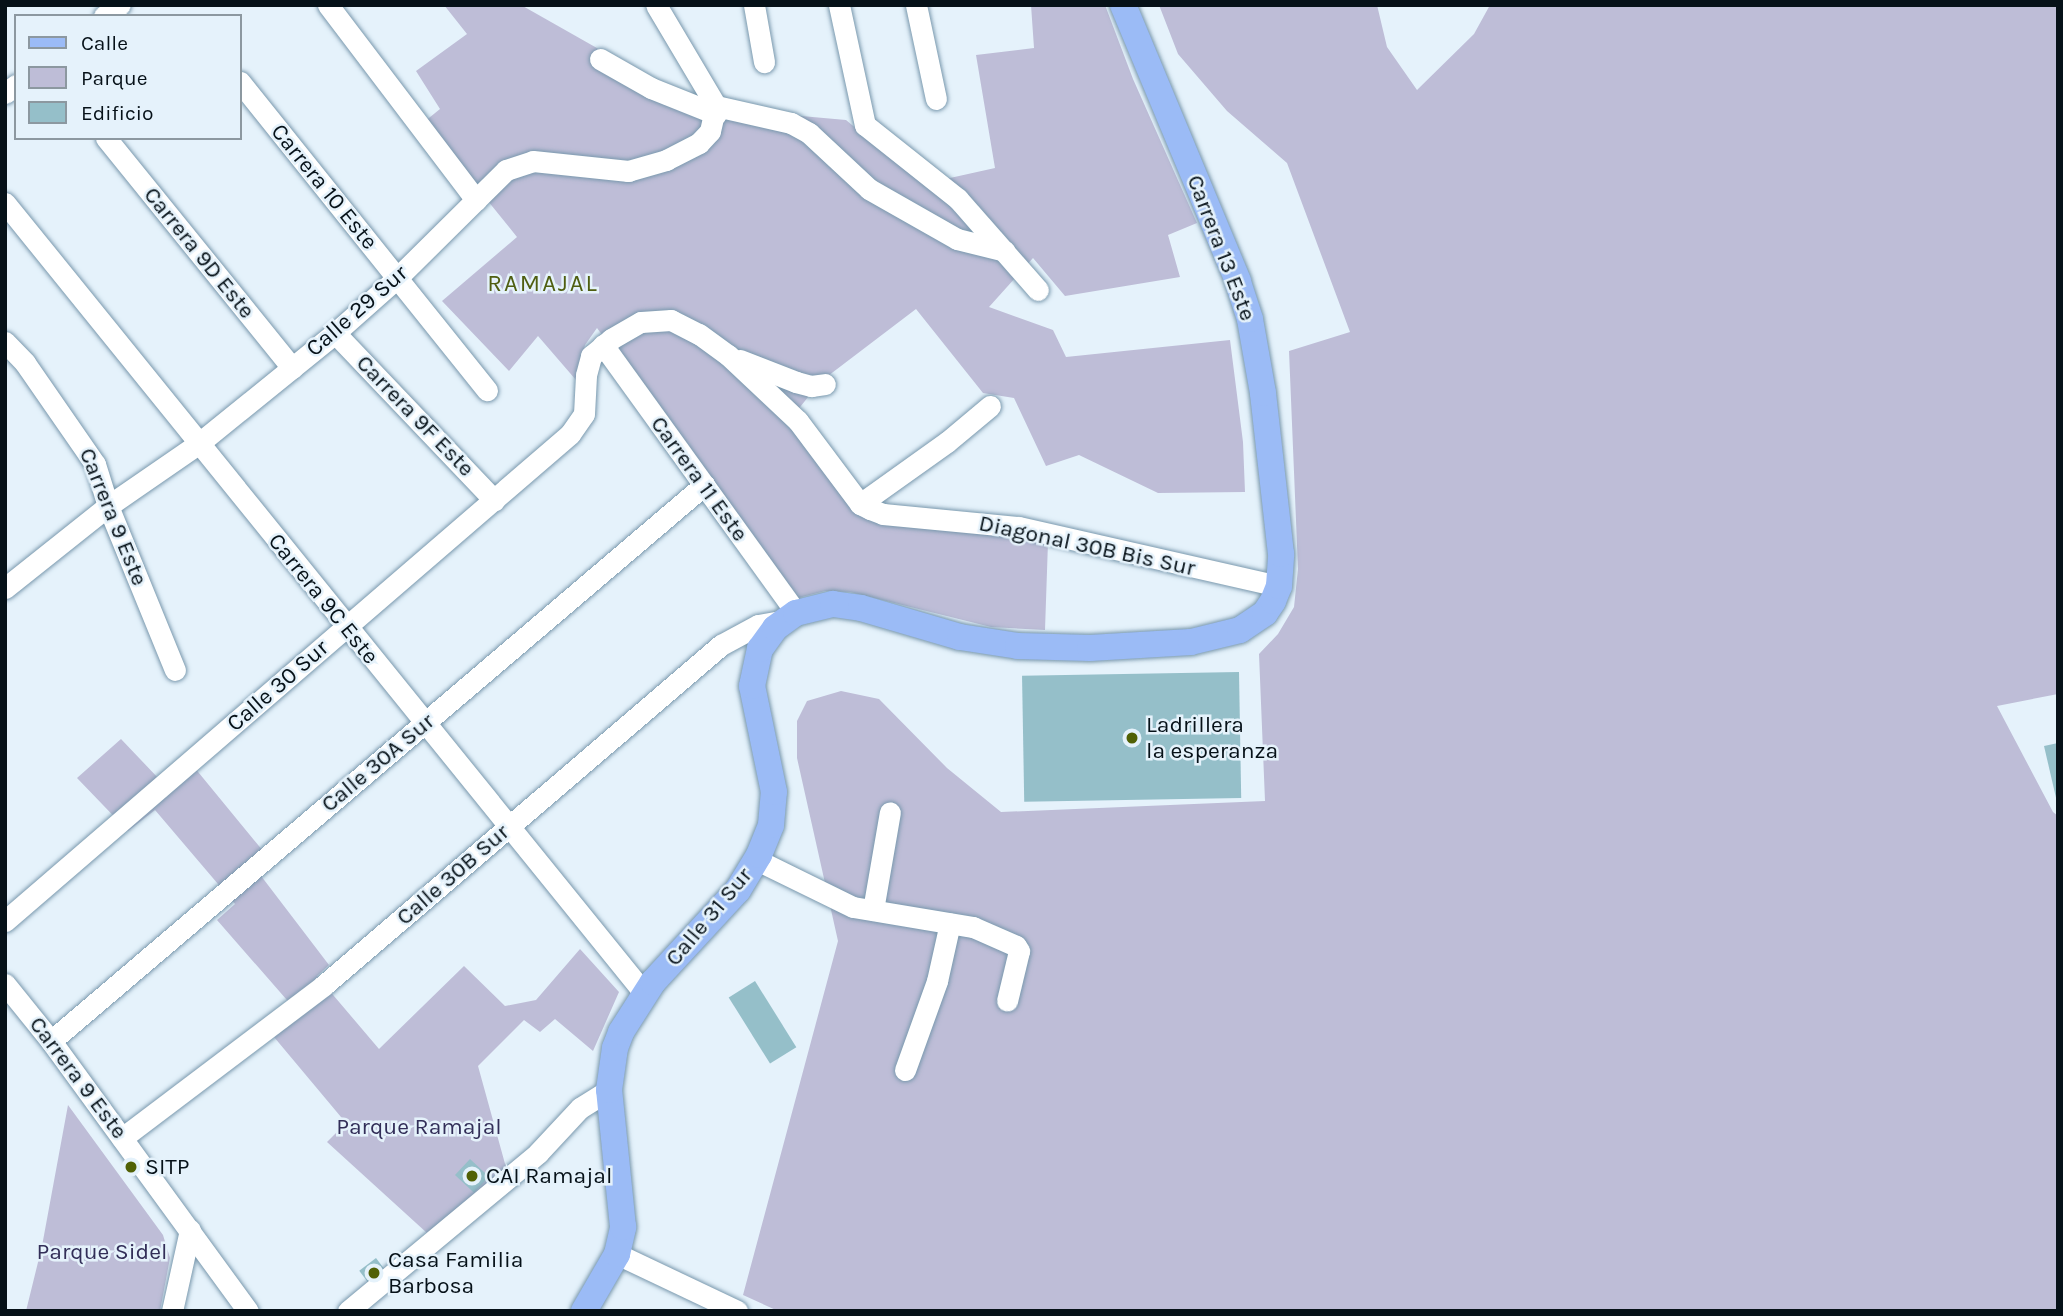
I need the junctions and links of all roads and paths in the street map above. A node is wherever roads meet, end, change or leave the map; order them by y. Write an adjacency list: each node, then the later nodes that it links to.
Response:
1 (328, 5): 13 (street)
2 (656, 5): 11 (street)
3 (754, 5): 8 (street)
4 (839, 5): 15 (street)
5 (916, 5): 10 (street)
6 (1124, 5): 31 (main road, Carrera 13 Este)
7 (600, 59): 11 (street)
8 (764, 62)
9 (242, 84): 16 (street, Carrera 10 Este)
10 (936, 99)
11 (716, 110): 13 (street, Calle 29 Sur); 15 (street)
12 (108, 140): 22 (street, Carrera 9D Este)
13 (476, 200): 16 (street, Calle 29 Sur)
14 (5, 203): 26 (street, Carrera 9C Este)
15 (1005, 251): 17 (street)
16 (398, 277): 18 (street, Calle 29 Sur); 24 (street, Carrera 10 Este)
17 (1038, 290)
18 (335, 332): 22 (street, Calle 29 Sur); 28 (street, Carrera 9F Este)
19 (5, 342): 30 (street, Carrera 9 Este)
20 (603, 345): 21 (street); 27 (street, Carrera 11 Este); 28 (street, Calle 30 Sur)
21 (728, 355): 23 (street); 29 (street)
22 (292, 368): 26 (street, Calle 29 Sur)
23 (825, 384)
24 (487, 390)
25 (990, 406): 29 (street)
26 (198, 444): 30 (street, Calle 29 Sur); 34 (street, Carrera 9C Este)
27 (704, 485): 33 (street, Carrera 11 Este); 36 (street, Calle 30A Sur)
28 (494, 500): 34 (street, Calle 30 Sur)
29 (860, 504): 31 (street, Diagonal 30B Bis Sur)
30 (108, 506): 32 (street, Calle 29 Sur); 35 (street, Carrera 9 Este)
31 (1279, 586): 33 (main road)
32 (5, 588)
33 (790, 616): 38 (street, Calle 30B Sur); 39 (main road, Calle 31 Sur)
34 (346, 628): 36 (street, Carrera 9C Este); 41 (street, Calle 30 Sur)
35 (175, 670)
36 (424, 724): 38 (street, Carrera 9C Este); 46 (street, Calle 30A Sur)
37 (890, 812): 40 (street)
38 (508, 828): 44 (street, Carrera 9C Este); 49 (street, Calle 30B Sur)
39 (757, 860): 40 (street); 44 (main road, Calle 31 Sur)
40 (873, 910): 42 (street)
41 (5, 921)
42 (950, 923): 45 (street); 47 (street)
43 (5, 984): 46 (street, Carrera 9 Este)
44 (644, 993): 48 (main road, Calle 31 Sur)
45 (1007, 1001)
46 (51, 1041): 49 (street, Carrera 9 Este)
47 (905, 1070)
48 (609, 1090): 51 (main road, Calle 31 Sur); 54 (street)
49 (122, 1138): 50 (street, Carrera 9 Este)
50 (190, 1230): 52 (street); 53 (street, Carrera 9 Este)
51 (617, 1255): 55 (main road, Calle 31 Sur); 56 (street)
52 (172, 1311)
53 (247, 1311)
54 (348, 1311)
55 (584, 1311)
56 (737, 1311)

